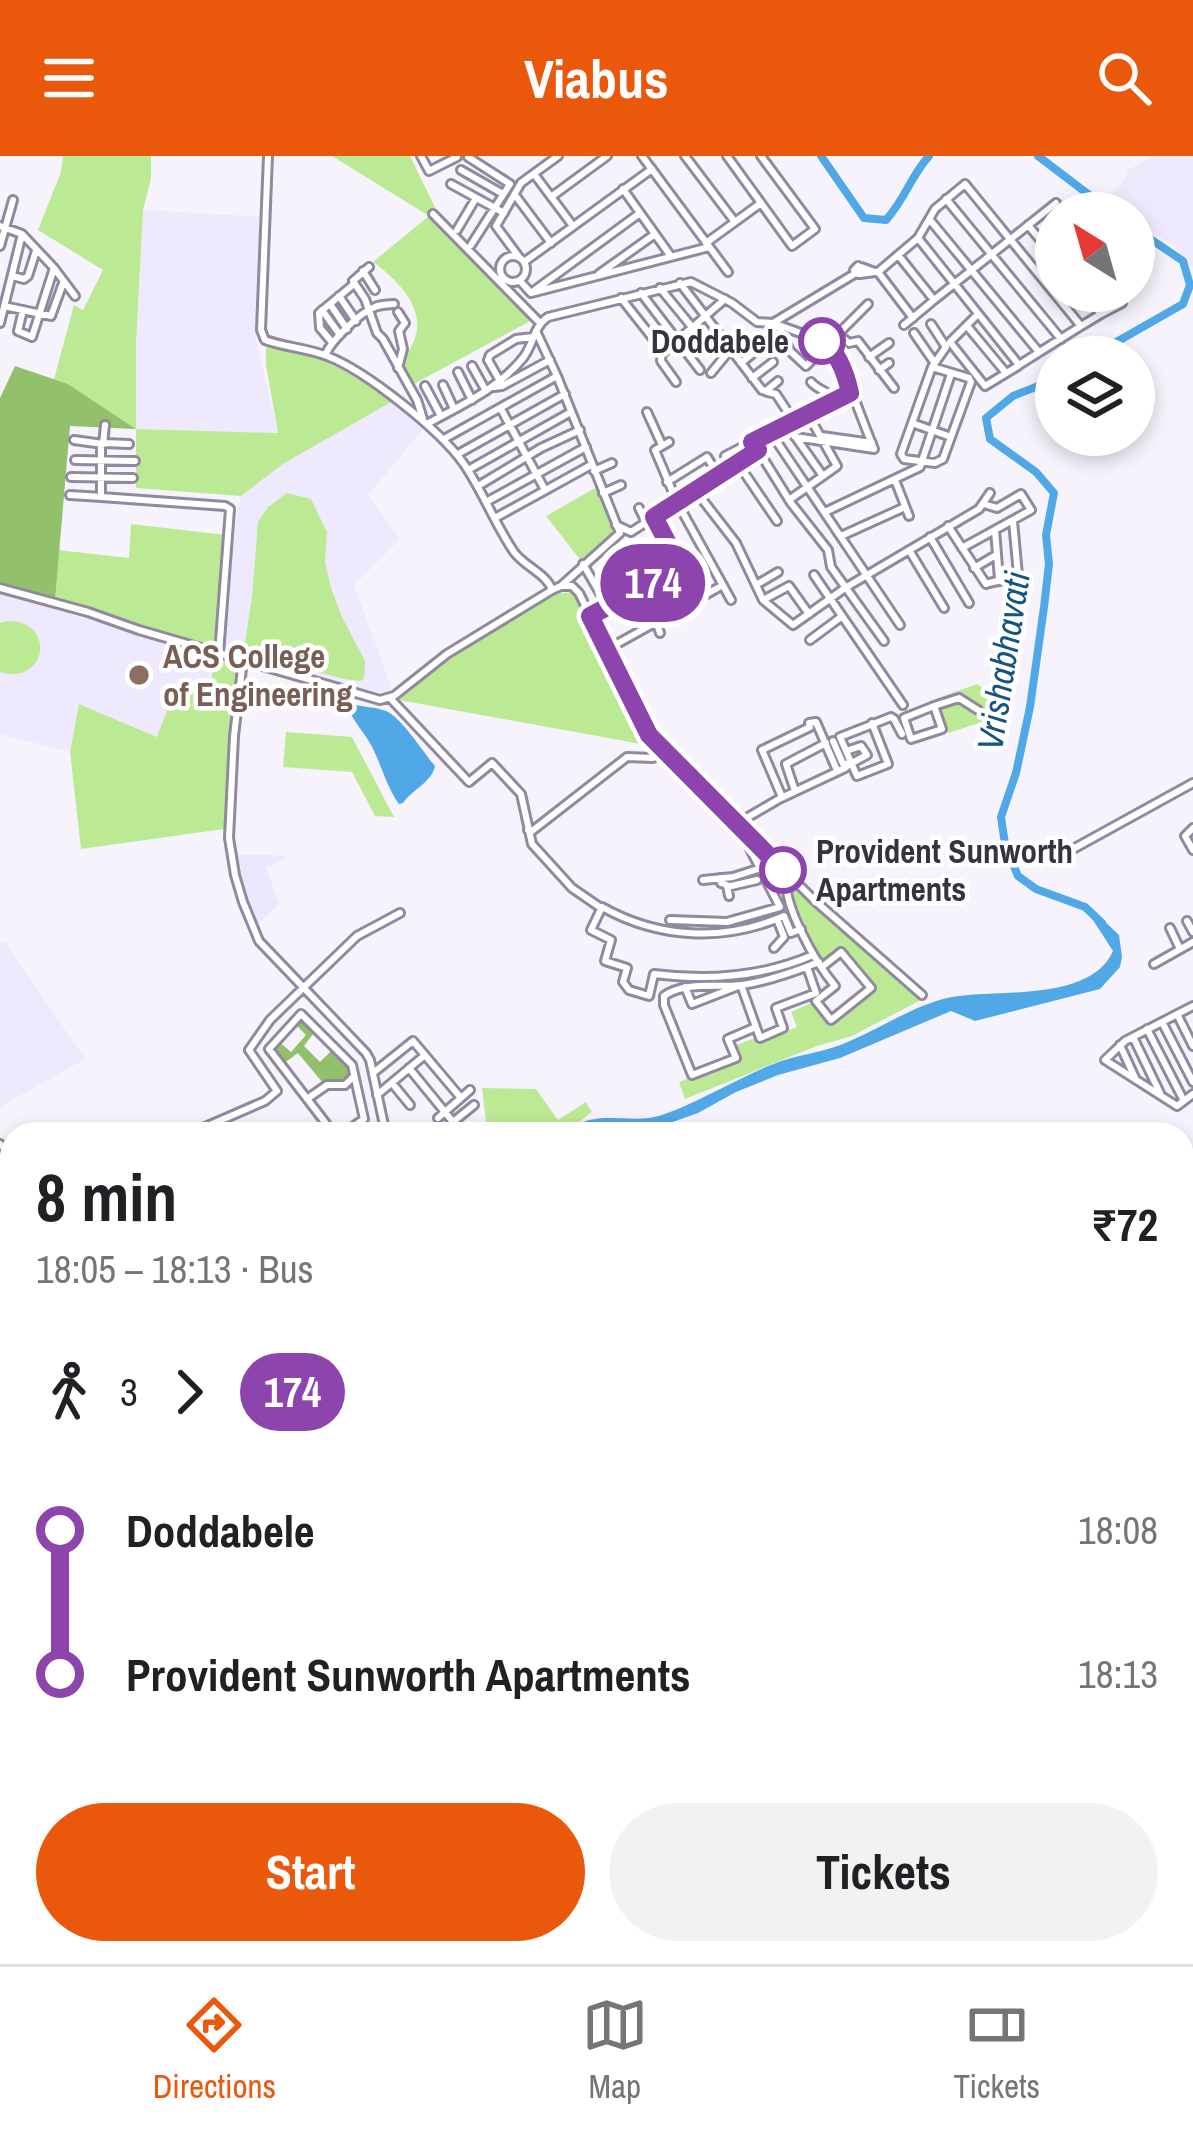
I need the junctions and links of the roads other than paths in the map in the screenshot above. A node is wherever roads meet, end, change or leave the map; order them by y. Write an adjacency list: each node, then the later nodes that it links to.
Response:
1 (268, 156): 101 (street)
2 (422, 156): 10 (street)
3 (558, 156): 12 (street)
4 (607, 156): 17 (street)
5 (642, 156): 11 (street)
6 (685, 156): 28 (street)
7 (727, 156): 21 (street)
8 (761, 156): 21 (street)
9 (469, 157): 15 (street)
10 (459, 162): 15 (street)
11 (652, 169): 14 (street); 40 (street)
12 (534, 174): 16 (street); 17 (street)
13 (452, 184): 18 (street)
14 (623, 190): 24 (street); 30 (street)
15 (503, 194): 22 (street)
16 (515, 194): 23 (street); 38 (street)
17 (551, 197): 30 (street)
18 (476, 198): 22 (street); 32 (street)
19 (946, 199): 26 (street); 37 (street); 43 (street)
20 (13, 200): 31 (street)
21 (760, 203): 28 (street)
22 (494, 208): 23 (street); 39 (street)
23 (504, 213): 46 (street)
24 (640, 213): 34 (street); 60 (street)
25 (434, 214): 48 (street)
26 (930, 220): 36 (street); 49 (street)
27 (1035, 220): 29 (street)
28 (735, 222): 40 (street)
29 (1028, 225): 35 (street); 37 (street)
30 (573, 226): 38 (street)
31 (3, 227): 33 (street); 41 (street)
32 (457, 230)
33 (22, 234): 42 (street); 52 (street)
34 (655, 234): 45 (street); 53 (street)
35 (1035, 234)
36 (918, 238): 44 (street); 58 (street)
37 (1011, 239): 43 (street); 84 (street)
38 (551, 243): 46 (street)
39 (471, 245)
40 (708, 245): 45 (street); 50 (street)
41 (0, 246)
42 (35, 251): 47 (street); 52 (street)
43 (992, 254): 49 (street); 90 (street)
44 (898, 255): 51 (street); 66 (street)
45 (671, 256): 53 (street)
46 (522, 260): 48 (street); 57 (street)
47 (54, 268): 55 (street); 73 (street)
48 (495, 270): 57 (street)
49 (972, 270): 58 (street); 96 (street)
50 (728, 272)
51 (876, 272): 77 (street); 80 (street)
52 (12, 276): 68 (street)
53 (596, 276): 60 (street)
54 (355, 280): 54 (street); 63 (street); 71 (street)
55 (63, 283): 62 (street); 73 (street)
56 (680, 283): 59 (street); 65 (street); 76 (street)
57 (512, 284): 60 (street); 86 (street)
58 (954, 284): 66 (street); 74 (street)
59 (660, 288): 61 (street); 85 (street)
60 (531, 292)
61 (641, 293): 64 (street); 93 (street)
62 (75, 296)
63 (339, 296): 69 (street); 78 (street)
64 (621, 298): 86 (street); 100 (street)
65 (724, 299): 76 (street); 80 (street)
66 (934, 300): 77 (street)
67 (868, 304): 89 (street)
68 (4, 306): 70 (street); 79 (street)
69 (326, 307): 87 (street); 92 (street)
70 (23, 310): 73 (street); 73 (street)
71 (369, 310): 78 (street); 111 (street); 111 (street)
72 (1105, 312): 75 (street)
73 (39, 314)
74 (978, 314): 83 (street); 109 (street)
75 (1101, 314): 84 (street)
76 (705, 317): 85 (street); 98 (street)
77 (913, 318): 82 (street)
78 (356, 321): 87 (street)
79 (0, 323)
80 (776, 324): 95 (street); 95 (street)
81 (931, 324): 108 (street)
82 (904, 325)
83 (967, 326): 115 (street); 115 (street)
84 (1081, 326): 91 (street)
85 (691, 329): 93 (street); 97 (street)
86 (536, 330): 104 (street); 125 (street); 125 (street)
87 (344, 332): 92 (street)
88 (914, 333): 108 (street)
89 (838, 334): 95 (street); 103 (street)
90 (1058, 336)
91 (1065, 336)
92 (331, 341): 101 (street)
93 (677, 341): 100 (street); 112 (street)
94 (889, 343): 103 (street)
95 (828, 344): 128 (street)
96 (1035, 347)
97 (708, 349)
98 (730, 350): 106 (street); 116 (street)
99 (757, 350): 106 (street)
100 (663, 353): 121 (street)
101 (325, 355): 138 (street)
102 (1035, 355): 109 (street)
103 (869, 357): 113 (street)
104 (550, 359): 118 (street); 125 (street)
105 (773, 362): 119 (street)
106 (741, 363): 119 (street)
107 (889, 363): 113 (street)
108 (933, 364): 117 (street); 140 (street)
109 (1019, 365): 115 (street)
110 (472, 366): 125 (street)
111 (398, 368): 138 (street)
112 (700, 370)
113 (879, 370): 126 (street)
114 (458, 372): 131 (street)
115 (1006, 373)
116 (711, 374)
117 (951, 374): 144 (street); 147 (street)
118 (557, 376): 129 (street); 132 (street)
119 (752, 378): 127 (street)
120 (778, 381): 127 (street)
121 (676, 382)
122 (812, 382): 130 (street)
123 (443, 385): 133 (street)
124 (425, 386): 137 (street)
125 (493, 386): 131 (street)
126 (894, 388)
127 (764, 391): 139 (street)
128 (850, 393): 130 (street); 149 (street)
129 (565, 394): 134 (street); 141 (street)
130 (836, 399): 136 (street)
131 (472, 400): 133 (street)
132 (501, 407): 141 (street); 148 (street)
133 (454, 409): 137 (street)
134 (572, 412): 143 (street); 151 (street)
135 (646, 412): 175 (street)
136 (808, 414): 139 (street); 149 (street)
137 (442, 416): 138 (street)
138 (426, 423): 148 (street)
139 (791, 423): 145 (street); 146 (street)
140 (912, 423): 144 (street); 163 (street)
141 (510, 424): 151 (street); 157 (street)
142 (105, 425): 153 (street)
143 (580, 430): 155 (street); 158 (street)
144 (931, 431): 147 (street); 163 (street)
145 (771, 433): 152 (street); 178 (street)
146 (795, 437): 149 (street); 170 (street)
147 (950, 437): 163 (street)
148 (444, 439): 157 (street)
149 (823, 439): 170 (street)
150 (74, 440): 153 (street)
151 (519, 441): 158 (street); 167 (street)
152 (752, 442): 156 (street); 159 (street)
153 (103, 444): 154 (street); 161 (street)
154 (129, 444)
155 (586, 447): 166 (street); 168 (street)
156 (758, 450): 165 (street); 185 (street)
157 (457, 454): 167 (street)
158 (527, 456): 168 (street); 177 (street)
159 (725, 456)
160 (75, 460): 161 (street)
161 (100, 460): 162 (street); 172 (street)
162 (135, 461)
163 (921, 462): 174 (street)
164 (612, 463): 166 (street)
165 (737, 463): 169 (street); 193 (street)
166 (592, 468): 179 (street); 181 (street)
167 (468, 470): 177 (street)
168 (536, 473): 179 (street); 186 (street)
169 (718, 475): 175 (street); 180 (street)
170 (823, 476): 178 (street)
171 (70, 477): 172 (street)
172 (99, 477): 173 (street); 184 (street)
173 (134, 478)
174 (895, 480): 190 (street); 198 (street)
175 (667, 482): 187 (street)
176 (621, 485): 181 (street)
177 (477, 486): 186 (street)
178 (806, 487): 185 (street); 190 (street)
179 (545, 490): 191 (street)
180 (694, 490): 187 (street); 212 (street)
181 (603, 493): 195 (street)
182 (990, 493): 188 (street)
183 (70, 495): 184 (street)
184 (102, 497): 234 (street)
185 (789, 500): 215 (street)
186 (486, 502): 191 (street)
187 (677, 502): 192 (street); 211 (street)
188 (983, 503): 194 (street); 196 (street)
189 (639, 508): 192 (street)
190 (825, 512): 198 (street)
191 (495, 518): 214 (street)
192 (650, 520): 195 (street); 204 (street)
193 (777, 521)
194 (1013, 521): 197 (street); 210 (street)
195 (616, 526): 203 (street)
196 (949, 526): 199 (street); 200 (street)
197 (995, 530): 200 (street); 202 (street)
198 (841, 536): 208 (street)
199 (930, 537): 201 (street); 221 (street)
200 (962, 548): 205 (street)
201 (909, 550): 208 (street); 224 (street)
202 (996, 555): 205 (street); 210 (street)
203 (583, 564): 214 (street); 216 (street)
204 (681, 568): 217 (street); 222 (street)
205 (974, 568): 210 (street)
206 (778, 572): 212 (street)
207 (814, 575): 218 (street)
208 (865, 576): 215 (street); 229 (street)
209 (627, 577): 216 (street)
210 (999, 579)
211 (723, 585): 217 (street); 219 (street)
212 (756, 585): 220 (street)
213 (0, 588): 234 (street)
214 (557, 588): 226 (street); 236 (street)
215 (845, 588): 218 (street); 232 (street)
216 (600, 592): 222 (street)
217 (698, 599): 228 (street)
218 (829, 599): 225 (street); 227 (street)
219 (731, 600)
220 (764, 600): 225 (street); 225 (street)
221 (968, 603)
222 (608, 607): 226 (street)
223 (651, 607): 228 (street)
224 (944, 608)
225 (809, 614)
226 (590, 616): 233 (street)
227 (841, 617): 231 (street); 237 (street)
228 (656, 622): 230 (street); 233 (street)
229 (900, 626)
230 (660, 633)
231 (810, 640)
232 (884, 641)
233 (606, 650): 243 (street)
234 (219, 654): 235 (street)
235 (243, 661): 236 (street); 277 (street)
236 (390, 698): 253 (street)
237 (903, 705)
238 (934, 706): 239 (street); 241 (street); 241 (street)
239 (978, 710)
240 (872, 723): 241 (street); 242 (street); 245 (street)
241 (901, 734)
242 (833, 740): 244 (street); 245 (street); 246 (street); 247 (street)
243 (664, 750): 251 (street); 253 (street)
244 (846, 751): 245 (street); 245 (street)
245 (843, 765): 249 (street); 250 (street)
246 (789, 774): 247 (street); 249 (street)
247 (774, 780): 250 (street)
248 (1193, 783): 255 (street)
249 (794, 788): 250 (street)
250 (781, 796): 251 (street)
251 (737, 822): 254 (street)
252 (1193, 828): 256 (street)
253 (528, 830): 262 (street)
254 (752, 838): 257 (street); 258 (street)
255 (1072, 850)
256 (1193, 850)
257 (758, 869): 259 (street); 265 (street)
258 (787, 873): 268 (street); 279 (street)
259 (720, 878): 260 (street); 261 (street)
260 (703, 880)
261 (757, 880)
262 (602, 908): 264 (street); 273 (street)
263 (400, 913): 277 (street)
264 (778, 919): 268 (street); 271 (street)
265 (670, 920)
266 (1187, 921): 269 (street)
267 (1170, 928): 272 (street)
268 (801, 929): 273 (street)
269 (1193, 932)
270 (1193, 942): 272 (street)
271 (774, 949)
272 (1180, 949): 274 (street)
273 (818, 961): 273 (street); 275 (street)
274 (1154, 964)
275 (808, 967): 276 (street); 283 (street)
276 (741, 985): 278 (street); 278 (street); 283 (street)
277 (302, 987): 286 (street); 307 (street)
278 (685, 987): 283 (street)
279 (922, 995)
280 (1193, 1006): 281 (street)
281 (1177, 1014): 282 (street); 288 (street)
282 (1162, 1022): 284 (street); 295 (street)
283 (756, 1028)
284 (1147, 1029): 285 (street); 303 (street)
285 (1133, 1037): 287 (street); 300 (street)
286 (357, 1044): 290 (street); 293 (street)
287 (1120, 1045): 294 (street); 294 (street)
288 (1193, 1046)
289 (424, 1055): 291 (street); 293 (street); 301 (street)
290 (344, 1057): 292 (street); 302 (street)
291 (410, 1068): 296 (street); 306 (street)
292 (354, 1073): 302 (street); 309 (street)
293 (373, 1073): 299 (street)
294 (1137, 1082): 300 (street)
295 (1193, 1082)
296 (392, 1083): 299 (street); 304 (street)
297 (470, 1090): 301 (street)
298 (1193, 1094): 303 (street)
299 (377, 1095): 310 (street)
300 (1161, 1096): 303 (street)
301 (461, 1098): 306 (street)
302 (307, 1099): 308 (street)
303 (1184, 1101)
304 (410, 1105)
305 (473, 1106): 306 (street)
306 (441, 1114)
307 (217, 1122)
308 (325, 1122)
309 (360, 1122)
310 (383, 1122)

